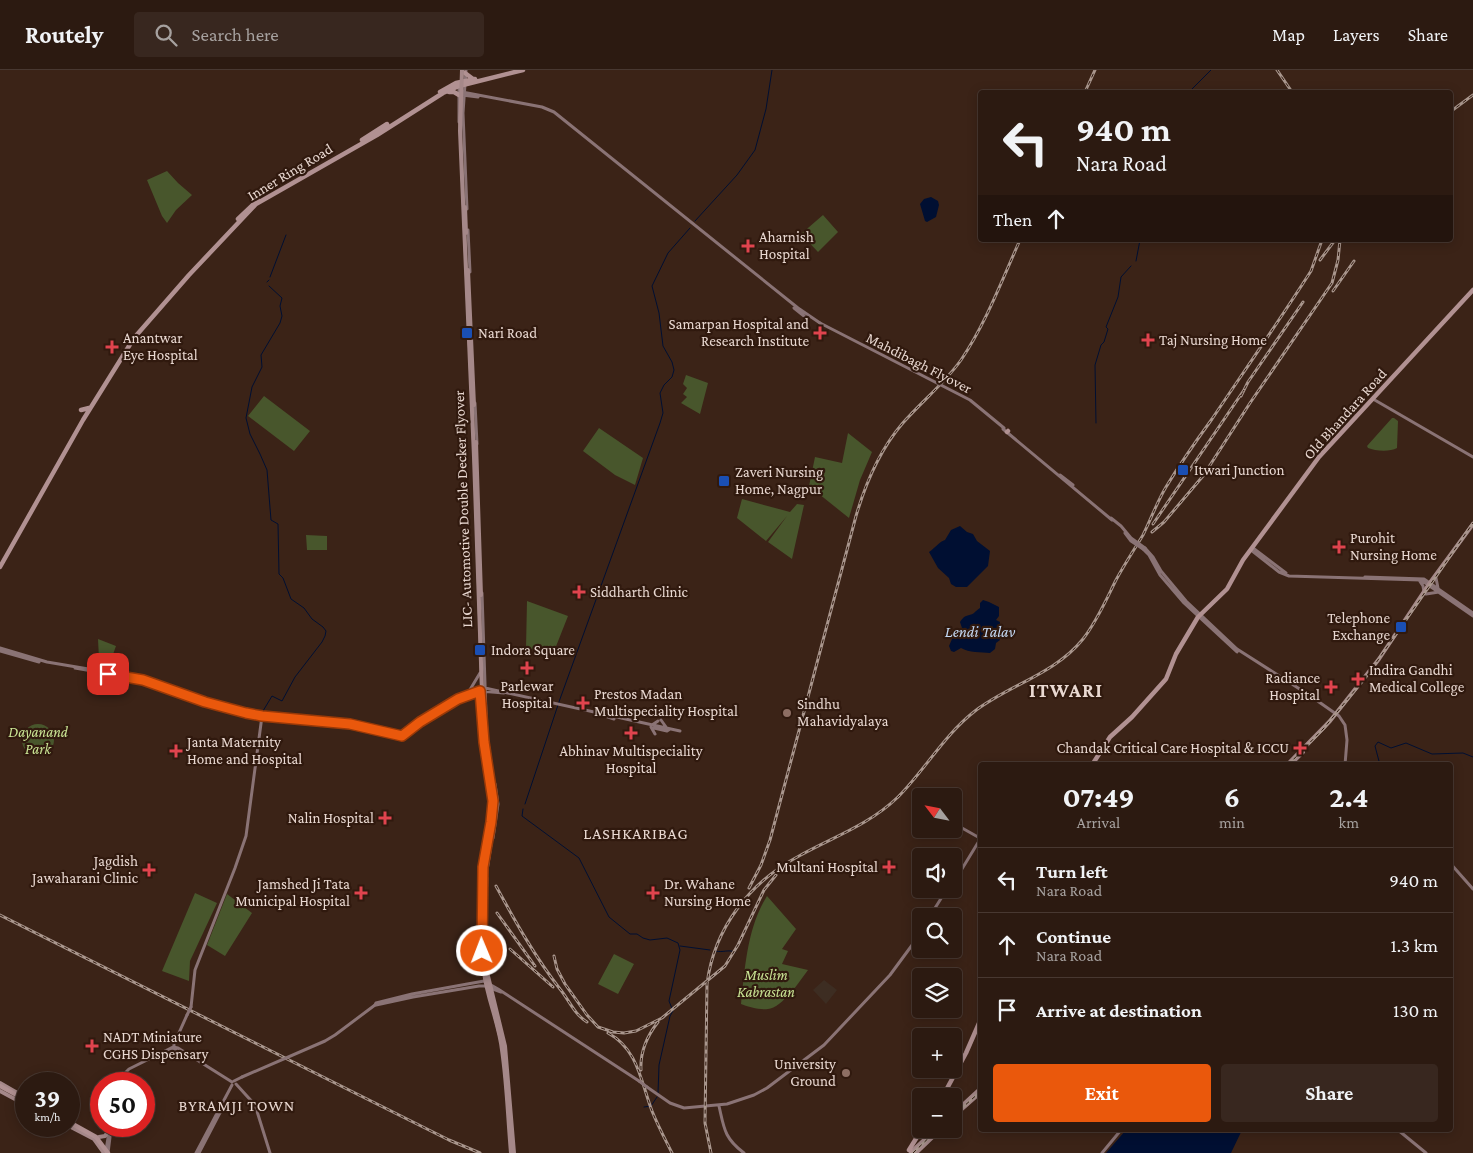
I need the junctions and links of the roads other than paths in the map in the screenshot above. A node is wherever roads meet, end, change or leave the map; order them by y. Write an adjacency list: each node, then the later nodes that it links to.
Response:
1 (513, 70): 4 (highway, Inner Ring Road)
2 (523, 70): 4 (highway, Inner Ring Road)
3 (463, 71): 4 (highway); 5 (highway); 6 (main road); 81 (main road, LIC- Automotive Double Decker Flyover, bridge)
4 (473, 81): 6 (highway, Inner Ring Road)
5 (452, 84): 6 (highway, Inner Ring Road); 10 (highway, Inner Ring Road)
6 (462, 88): 7 (highway, Inner Ring Road); 7 (highway); 8 (main road, Mahdibagh Flyover); 8 (main road); 9 (main road); 28 (main road)
7 (445, 92): 10 (highway, Inner Ring Road)
8 (472, 95): 9 (main road); 26 (main road, Mahdibagh Flyover, bridge)
9 (464, 105): 30 (main road)
10 (254, 204): 13 (highway, Inner Ring Road)
11 (1473, 292): 12 (highway, Old Bhandara Road)
12 (1375, 398): 14 (main road); 16 (highway, Old Bhandara Road)
13 (86, 414): 17 (highway, Inner Ring Road); 18 (highway, Inner Ring Road)
14 (1473, 456)
15 (1473, 525): 19 (main road)
16 (1253, 550): 20 (main road); 21 (main road); 26 (highway, Old Bhandara Road)
17 (0, 562)
18 (0, 567)
19 (1436, 576): 20 (main road); 22 (main road); 23 (main road)
20 (1424, 578): 22 (main road)
21 (1419, 580): 22 (main road); 24 (main road)
22 (1431, 584): 23 (main road); 24 (main road)
23 (1439, 590): 24 (main road); 25 (main road)
24 (1425, 593): 36 (main road)
25 (1473, 614)
26 (1199, 616): 36 (main road, Mahdibagh Flyover); 42 (highway, Old Bhandara Road)
27 (0, 650): 29 (main road); 29 (main road)
28 (480, 673): 31 (main road); 33 (main road)
29 (142, 680): 35 (main road)
30 (485, 682): 31 (main road); 32 (main road)
31 (483, 691): 32 (main road); 32 (main road); 33 (main road); 34 (main road); 51 (main road); 52 (main road)
32 (492, 691): 37 (main road)
33 (467, 694): 34 (main road)
34 (462, 698): 35 (main road)
35 (262, 716): 54 (main road, bridge)
36 (1337, 716): 43 (main road); 44 (main road)
37 (651, 726): 38 (main road); 38 (main road); 39 (main road); 41 (main road)
38 (666, 727): 39 (main road)
39 (673, 729): 40 (main road)
40 (680, 731)
41 (655, 734)
42 (1094, 762)
43 (1292, 762)
44 (1345, 762)
45 (963, 828): 46 (main road)
46 (978, 839): 47 (main road)
47 (962, 866)
48 (1453, 866): 49 (main road)
49 (1473, 889)
50 (912, 944): 65 (main road)
51 (484, 984): 52 (main road); 56 (main road, bridge); 81 (main road)
52 (490, 986): 65 (main road, bridge); 81 (main road)
53 (978, 1026): 58 (highway)
54 (174, 1049): 55 (main road); 56 (main road)
55 (127, 1072)
56 (234, 1084): 79 (main road); 80 (main road)
57 (0, 1087): 60 (main road); 62 (highway, bridge); 64 (main road)
58 (946, 1088)
59 (978, 1091): 66 (main road)
60 (15, 1092)
61 (15, 1094): 64 (main road)
62 (15, 1095)
63 (978, 1095): 67 (main road)
64 (13, 1098)
65 (719, 1106): 82 (main road)
66 (962, 1107)
67 (962, 1108)
68 (80, 1129): 77 (highway, bridge)
69 (1119, 1132): 83 (main road)
70 (1401, 1132): 84 (main road)
71 (99, 1137): 77 (main road)
72 (108, 1137): 77 (main road)
73 (109, 1137): 77 (main road)
74 (918, 1138): 78 (highway)
75 (927, 1138): 78 (main road)
76 (930, 1138): 78 (main road)
77 (106, 1152)
78 (912, 1152)
79 (198, 1153)
80 (270, 1153)
81 (512, 1153)
82 (744, 1153)
83 (1102, 1153)
84 (1427, 1153)

